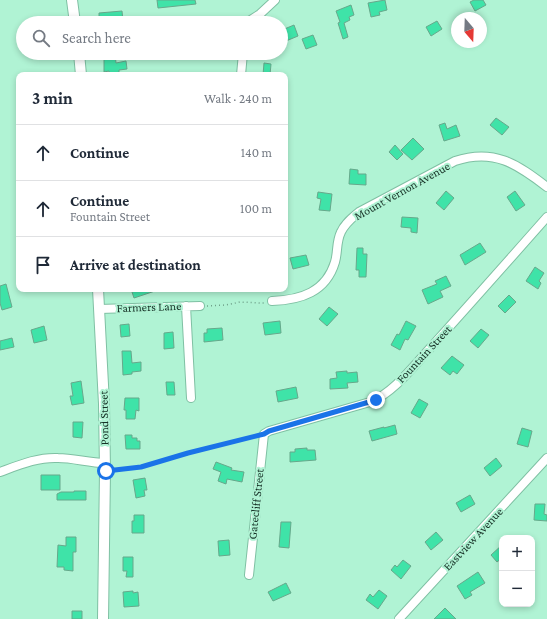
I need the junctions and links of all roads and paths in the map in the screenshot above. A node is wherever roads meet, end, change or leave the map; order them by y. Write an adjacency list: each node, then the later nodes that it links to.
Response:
1 (72, 0): 3 (street)
2 (275, 0): 4 (street)
3 (75, 16)
4 (257, 16)
5 (80, 60): 7 (street)
6 (242, 60): 8 (street)
7 (81, 72)
8 (241, 72)
9 (547, 187): 12 (street, Mount Vernon Avenue)
10 (547, 217): 17 (street, Fountain Street)
11 (98, 292): 15 (street, Pond Street)
12 (272, 301): 14 (path)
13 (186, 306): 14 (street, Farmers Lane); 15 (street, Farmers Lane); 16 (street)
14 (200, 306)
15 (99, 309): 19 (street, Pond Street)
16 (191, 398)
17 (264, 434): 19 (path); 21 (street, Gatecliff Street)
18 (547, 458): 23 (street, Eastview Avenue)
19 (105, 467): 20 (street); 22 (street, Pond Street)
20 (0, 472)
21 (249, 575)
22 (103, 619)
23 (399, 619)

